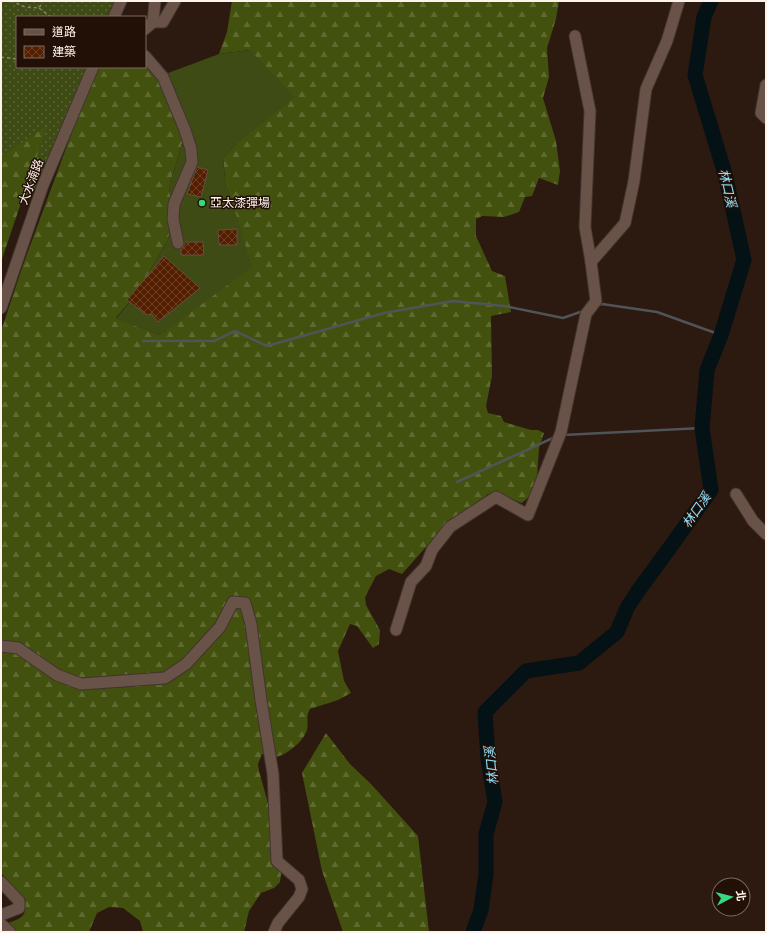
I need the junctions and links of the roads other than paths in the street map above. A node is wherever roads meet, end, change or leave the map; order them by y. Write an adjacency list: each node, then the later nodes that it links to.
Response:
1 (121, 1): 5 (street)
2 (155, 1): 6 (street)
3 (175, 1): 6 (street)
4 (679, 1): 13 (street)
5 (114, 16)
6 (149, 25)
7 (575, 36): 13 (street)
8 (146, 57): 12 (street)
9 (93, 68): 14 (street, 大水湳路)
10 (766, 85): 11 (street)
11 (766, 118)
12 (178, 244)
13 (591, 262): 17 (street)
14 (1, 308)
15 (736, 494): 16 (street)
16 (766, 534)
17 (396, 630)
18 (1, 646): 23 (street)
19 (1, 882): 20 (street)
20 (1, 915)
21 (1, 924): 22 (street)
22 (10, 932)
23 (274, 932)

